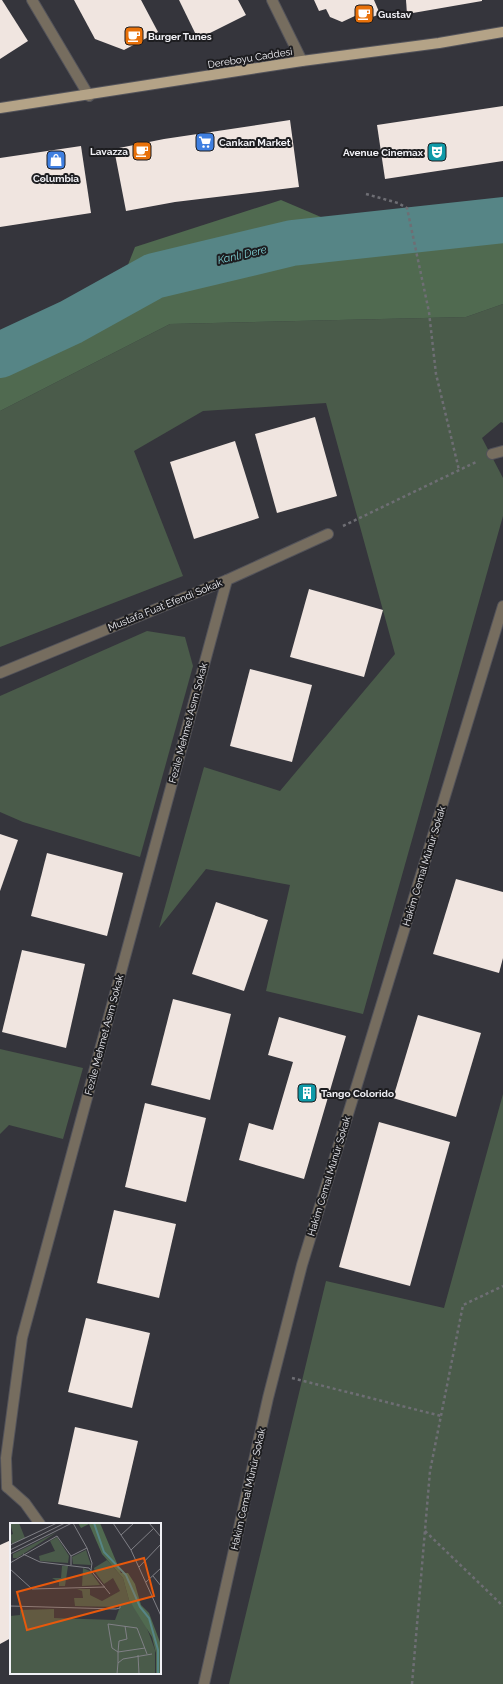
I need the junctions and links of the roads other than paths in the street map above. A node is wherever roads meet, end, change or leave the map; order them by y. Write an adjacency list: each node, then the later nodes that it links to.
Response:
1 (32, 0): 5 (street)
2 (272, 0): 4 (street)
3 (503, 32): 4 (main road, Dereboyu Caddesi)
4 (302, 61): 5 (main road, Dereboyu Caddesi)
5 (89, 96): 6 (main road, Dereboyu Caddesi)
6 (0, 108)
7 (503, 450): 8 (street)
8 (492, 454)
9 (328, 534): 10 (street, Mustafa Fuat Efendi Sokak)
10 (227, 580): 12 (street, Mustafa Fuat Efendi Sokak); 13 (street, Fezile Mehmet Asım Sokak)
11 (503, 606): 15 (street, Hakim Cemal Münür Sokak)
12 (0, 673)
13 (3, 1489): 14 (street)
14 (39, 1523)
15 (204, 1684)

